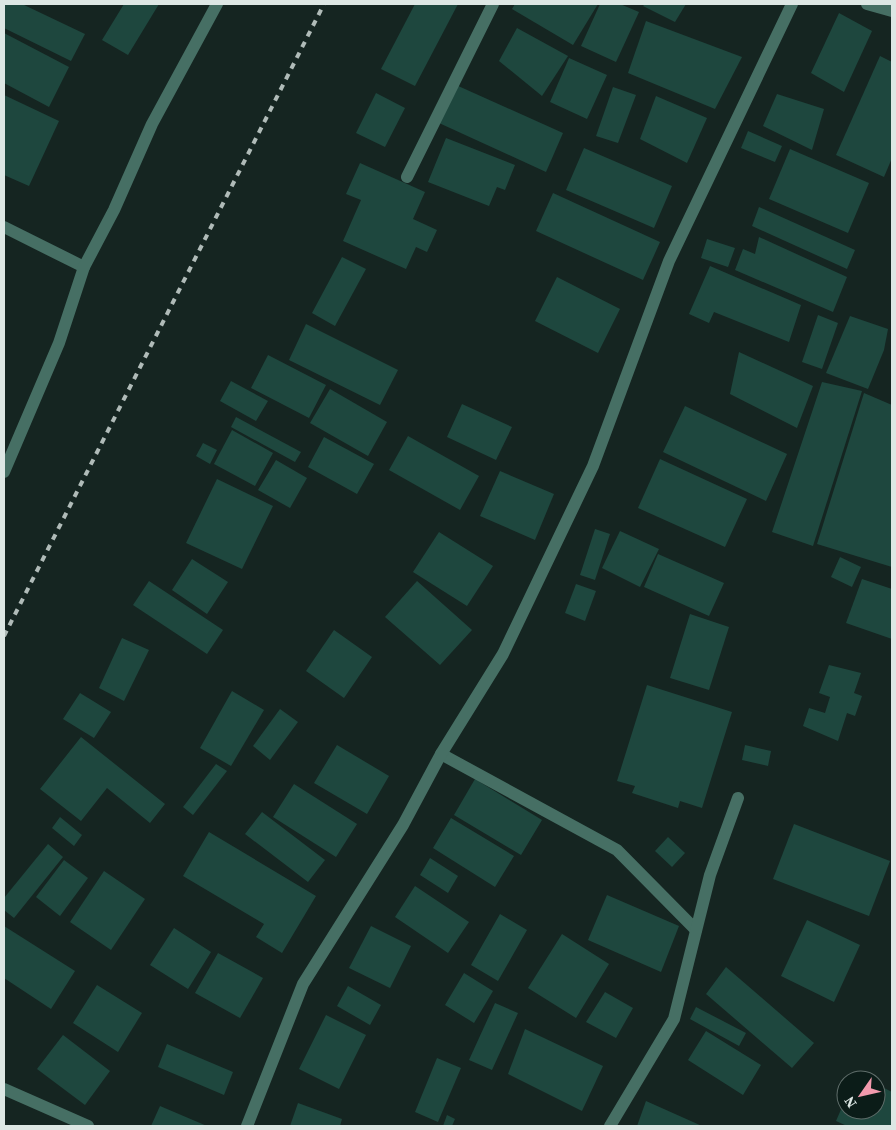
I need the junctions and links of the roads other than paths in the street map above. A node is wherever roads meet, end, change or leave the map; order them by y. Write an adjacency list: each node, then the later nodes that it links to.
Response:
1 (216, 4): 8 (street)
2 (493, 4): 6 (street)
3 (792, 4): 10 (street)
4 (868, 4): 5 (street)
5 (892, 11)
6 (407, 177)
7 (4, 227): 8 (street)
8 (84, 267): 9 (street)
9 (4, 472)
10 (441, 754): 12 (street); 15 (street)
11 (738, 798): 12 (street)
12 (696, 930): 16 (street)
13 (4, 1089): 14 (street)
14 (88, 1126)
15 (247, 1126)
16 (610, 1126)

